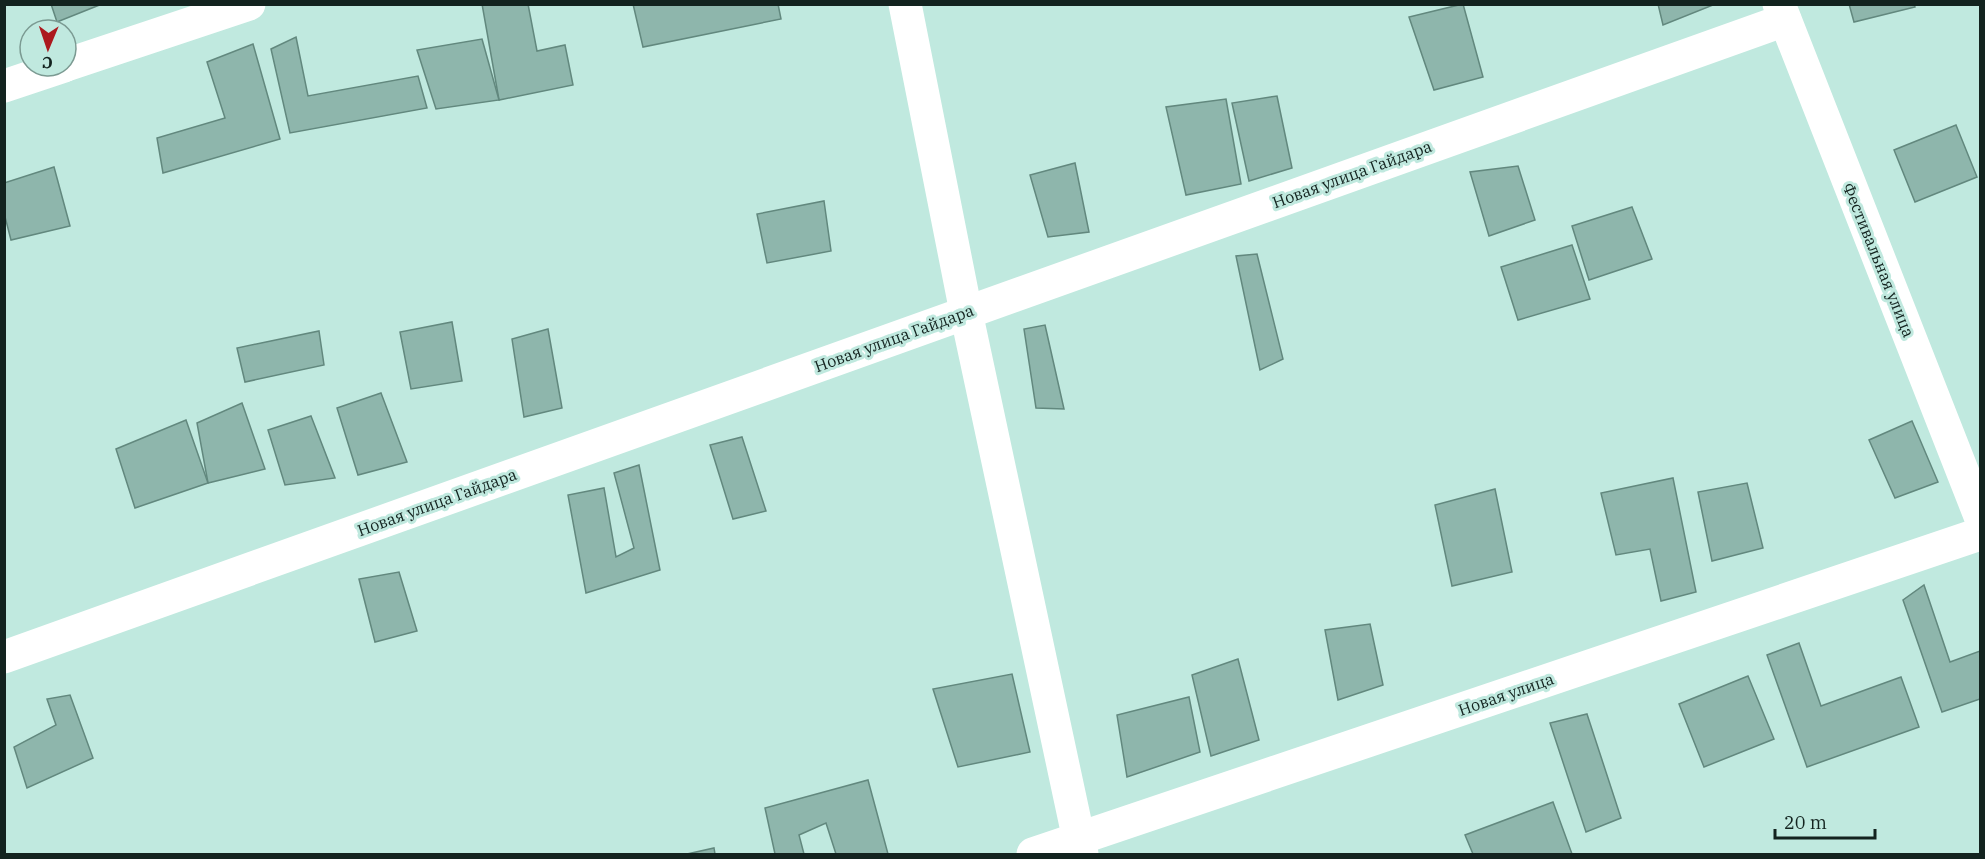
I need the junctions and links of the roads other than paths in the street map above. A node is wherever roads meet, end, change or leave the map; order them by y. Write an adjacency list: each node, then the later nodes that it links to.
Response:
1 (249, 4): 4 (street)
2 (905, 4): 7 (street)
3 (1782, 12): 7 (street, Новая улица Гайдара); 8 (street, Фестивальная улица)
4 (78, 62)
5 (28, 78): 6 (street)
6 (4, 86)
7 (966, 312): 10 (street, Новая улица Гайдара); 11 (street)
8 (1980, 516)
9 (1980, 534): 11 (street, Новая улица)
10 (4, 657)
11 (1080, 847): 12 (street, Новая улица)
12 (1033, 855)

